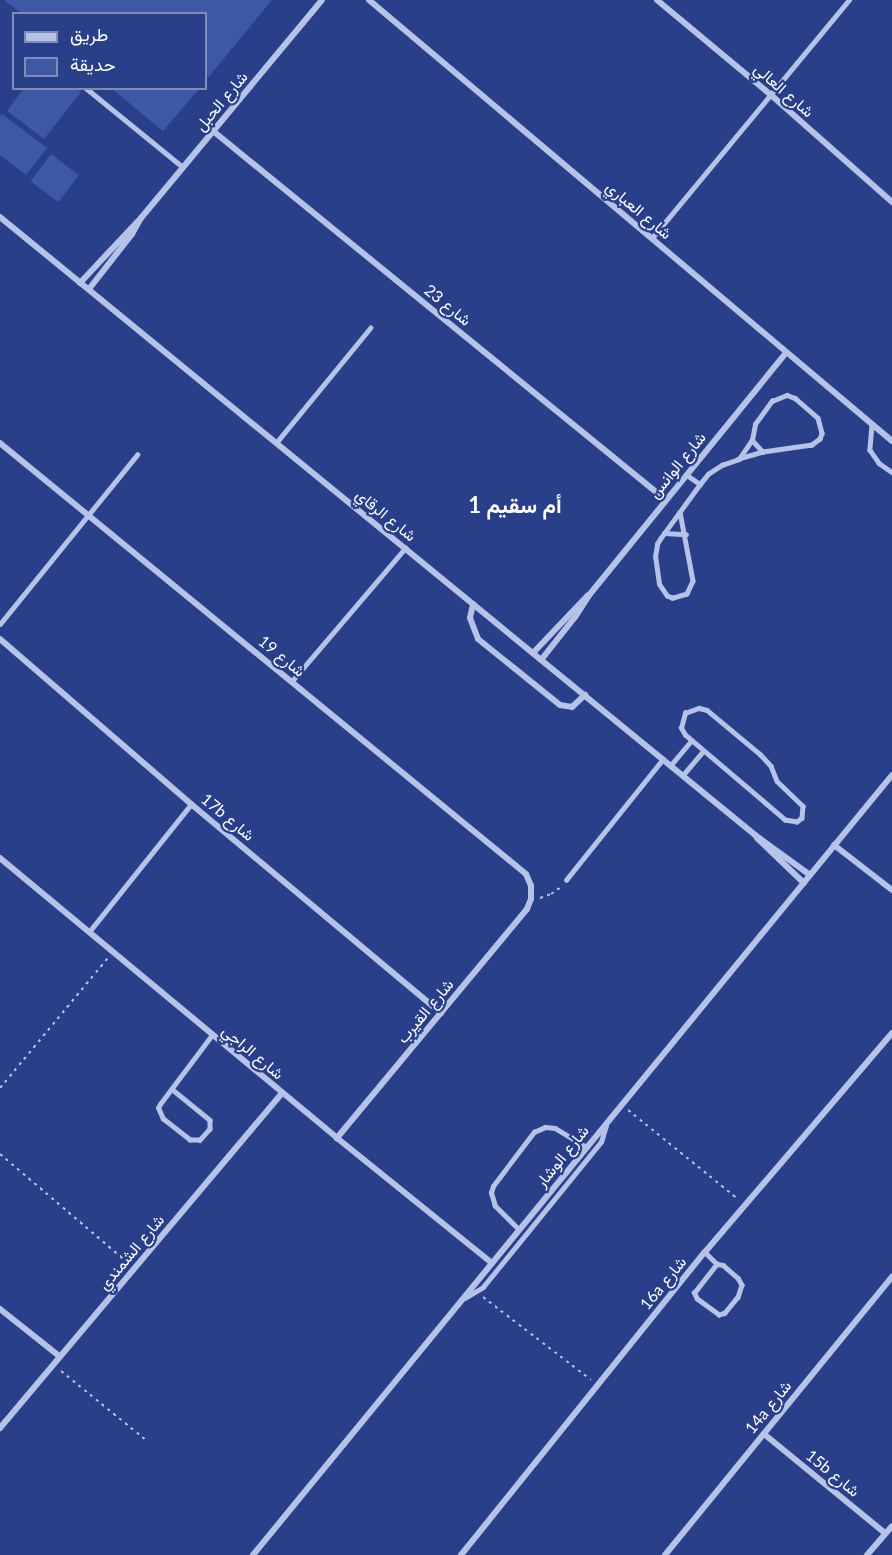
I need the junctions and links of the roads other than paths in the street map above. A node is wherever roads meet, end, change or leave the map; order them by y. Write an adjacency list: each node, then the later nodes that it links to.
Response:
1 (322, 0): 7 (street, شارع الحبل)
2 (369, 0): 12 (street, شارع العباري)
3 (657, 0): 6 (street, شارع العالي)
4 (849, 0): 6 (lane)
5 (88, 90): 8 (lane)
6 (771, 95): 9 (street, شارع العالي); 12 (lane)
7 (213, 131): 8 (street, شارع الحبل); 28 (street, شارع 23)
8 (183, 167): 11 (street, شارع الحبل)
9 (892, 202)
10 (0, 217): 13 (street, شارع الرقاي)
11 (141, 218): 13 (street, شارع الحبل); 14 (street, شارع الحبل)
12 (652, 238): 16 (street, شارع العباري)
13 (80, 283): 14 (street, شارع الرقاي)
14 (88, 289): 21 (street, شارع الرقاي)
15 (370, 328): 21 (lane)
16 (786, 353): 17 (street, شارع العباري); 26 (street, شارع الوانس)
17 (872, 425): 19 (street, شارع العباري); 25 (lane)
18 (752, 440): 22 (lane); 22 (lane); 24 (lane)
19 (892, 441)
20 (0, 443): 30 (street, شارع 19)
21 (276, 443): 33 (street, شارع الرقاي)
22 (763, 452): 24 (lane)
23 (137, 455): 30 (lane)
24 (739, 459): 27 (lane)
25 (892, 472)
26 (687, 475): 27 (lane); 28 (street, شارع الوانس)
27 (699, 484): 29 (lane)
28 (666, 500): 34 (street, شارع الوانس)
29 (680, 512): 31 (lane); 32 (lane)
30 (88, 516): 36 (lane); 40 (street, شارع 19)
31 (664, 533): 32 (lane); 32 (lane)
32 (686, 534)
33 (405, 548): 35 (street, شارع الرقاي); 40 (lane)
34 (590, 594): 38 (street, شارع الوانس); 39 (street, شارع الوانس)
35 (473, 604): 38 (street, شارع الرقاي); 41 (street)
36 (0, 624)
37 (0, 639): 48 (street, 17b شارع)
38 (533, 653): 39 (street, شارع الرقاي)
39 (542, 660): 41 (street, شارع الرقاي)
40 (292, 681): 56 (street, شارع 19)
41 (585, 695): 44 (street, شارع الرقاي)
42 (691, 741): 43 (lane); 43 (lane); 45 (lane)
43 (703, 751): 47 (lane)
44 (663, 759): 45 (street, شارع الرقاي); 53 (lane)
45 (670, 766): 47 (street, شارع الرقاي)
46 (892, 775): 50 (street, شارع الوشار)
47 (682, 776): 49 (street, شارع الرقاي)
48 (192, 804): 57 (lane); 58 (street, 17b شارع)
49 (755, 835): 52 (street, شارع الرقاي); 54 (street, شارع الرقاي)
50 (834, 845): 52 (street, شارع الوشار); 55 (street)
51 (0, 858): 57 (street, شارع الراجي)
52 (810, 875): 54 (street, شارع الوشار)
53 (567, 880)
54 (804, 882): 63 (street, شارع الوشار)
55 (892, 890)
56 (531, 899): 58 (street, شارع القيرب)
57 (89, 932): 60 (street, شارع الراجي)
58 (441, 1013): 64 (street, شارع القيرب)
59 (892, 1033): 67 (street, 16a شارع)
60 (212, 1035): 61 (lane); 62 (street, شارع الراجي)
61 (172, 1089): 61 (lane)
62 (282, 1093): 64 (street, شارع الراجي); 73 (street, شارع الشمندي)
63 (606, 1124): 65 (street, شارع الوشار); 71 (lane)
64 (337, 1138): 68 (street, شارع الراجي)
65 (587, 1147): 66 (street, شارع الوشار); 66 (lane)
66 (519, 1230): 68 (street, شارع الوشار)
67 (705, 1252): 69 (lane); 79 (street, 16a شارع)
68 (492, 1263): 71 (street, شارع الوشار)
69 (717, 1264): 69 (lane)
70 (892, 1277): 75 (street, 14a شارع)
71 (462, 1299): 78 (street, شارع الوشار)
72 (0, 1308): 73 (street)
73 (59, 1356): 74 (street, شارع الشمندي)
74 (0, 1428)
75 (764, 1434): 77 (street, 15b شارع); 80 (street, 14a شارع)
76 (892, 1526): 77 (street)
77 (885, 1533): 81 (street)
78 (253, 1555)
79 (461, 1555)
80 (665, 1555)
81 (867, 1555)

